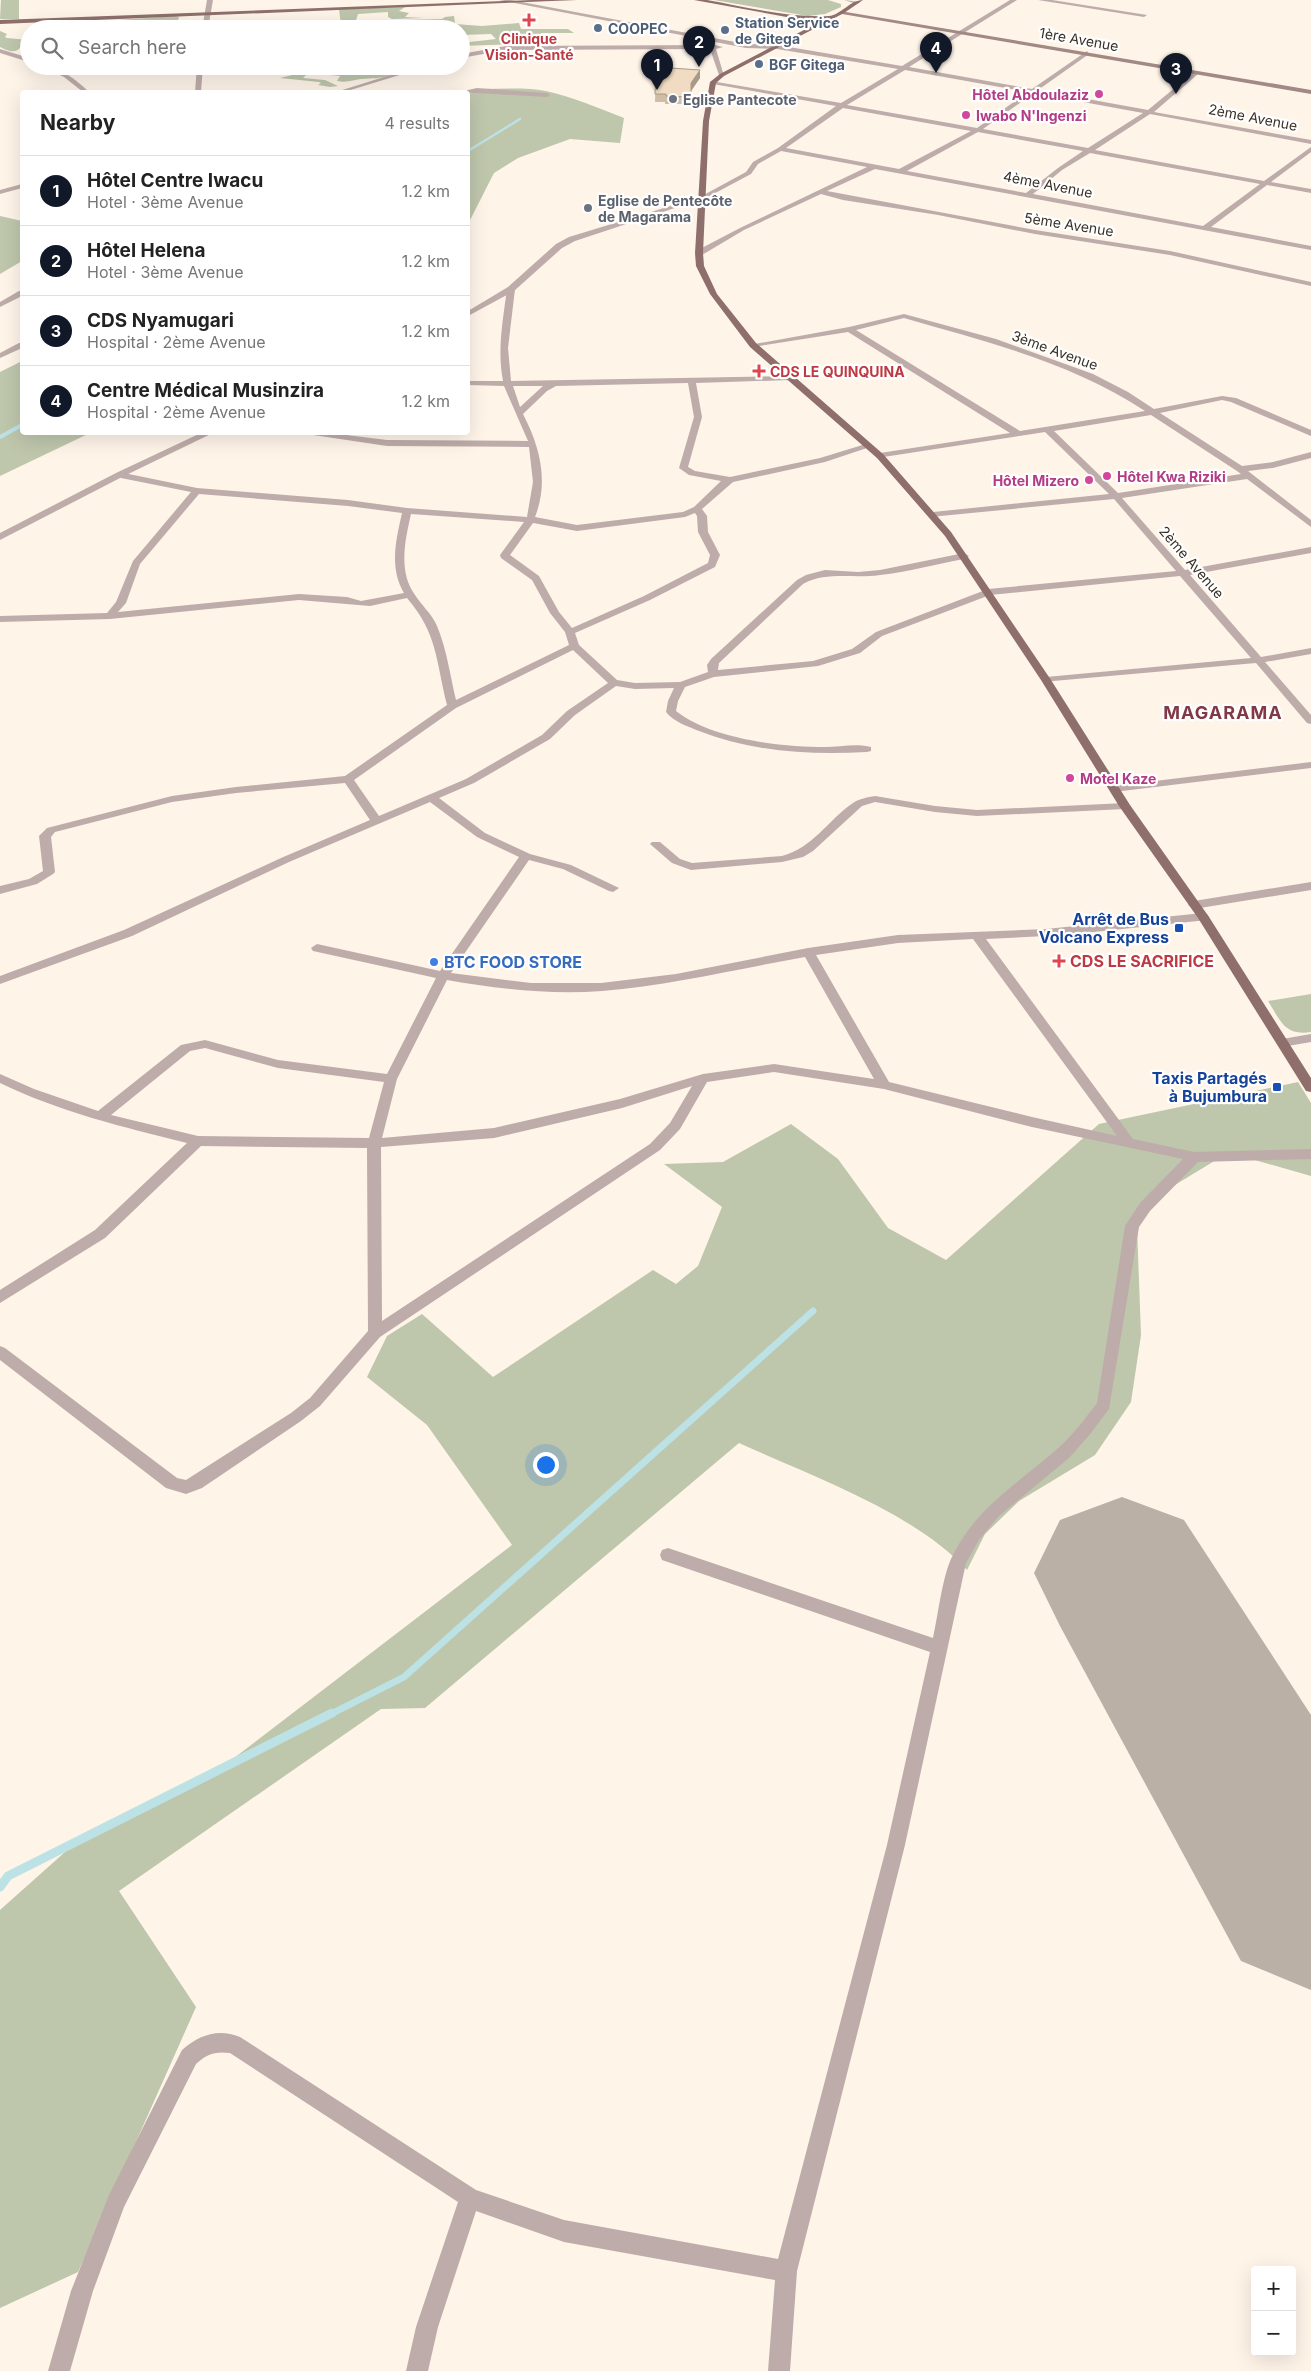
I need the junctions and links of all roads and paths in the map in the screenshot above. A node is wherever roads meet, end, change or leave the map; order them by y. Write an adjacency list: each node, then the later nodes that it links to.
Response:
1 (210, 0): 10 (street)
2 (502, 0): 9 (street)
3 (574, 0): 9 (main road)
4 (697, 0): 13 (main road)
5 (847, 0): 8 (street)
6 (1014, 0): 19 (street)
7 (1041, 0): 12 (street)
8 (859, 1): 11 (main road)
9 (512, 2): 10 (main road); 20 (street)
10 (208, 12): 14 (main road); 15 (street)
11 (841, 13): 13 (main road); 18 (main road); 19 (main road, 1ère Avenue)
12 (1144, 15)
13 (803, 18): 18 (main road)
14 (42, 20)
15 (207, 20)
16 (20, 21): 17 (main road)
17 (0, 22)
18 (810, 29): 22 (main road)
19 (964, 32): 27 (main road, 1ère Avenue); 30 (street)
20 (688, 35): 21 (street); 24 (street)
21 (746, 46): 22 (street, 2ème Avenue); 24 (street)
22 (777, 46): 30 (street, 2ème Avenue); 35 (main road)
23 (506, 48): 24 (street); 25 (street); 28 (street)
24 (712, 48): 35 (street)
25 (470, 49)
26 (0, 51): 29 (street)
27 (1087, 53): 31 (main road, 1ère Avenue); 40 (street)
28 (470, 54)
29 (20, 57)
30 (905, 68): 40 (street, 2ème Avenue); 44 (street)
31 (1196, 72): 42 (main road, 1ère Avenue); 45 (street)
32 (64, 75): 37 (street)
33 (199, 75): 38 (street)
34 (396, 75): 39 (street)
35 (722, 75): 36 (main road)
36 (713, 82): 44 (street); 59 (main road)
37 (84, 90)
38 (198, 90)
39 (346, 90)
40 (1034, 90): 45 (street, 2ème Avenue); 46 (street)
41 (470, 91): 43 (street)
42 (1311, 92)
43 (547, 95)
44 (841, 106): 46 (street); 48 (street)
45 (1151, 111): 47 (street, 2ème Avenue); 50 (street)
46 (978, 130): 50 (street); 52 (street)
47 (1311, 142)
48 (780, 149): 51 (street, 4ème Avenue); 59 (street)
49 (1311, 149): 53 (street)
50 (1090, 150): 53 (street); 58 (street)
51 (875, 166): 52 (street, 4ème Avenue); 57 (street)
52 (901, 171): 58 (street, 4ème Avenue)
53 (1267, 182): 55 (street); 60 (street)
54 (20, 187): 56 (street)
55 (1311, 191)
56 (0, 192)
57 (822, 192): 62 (street); 63 (street, 5ème Avenue)
58 (1029, 194): 60 (street, 4ème Avenue)
59 (702, 198): 62 (main road); 64 (street)
60 (1205, 228): 61 (street, 4ème Avenue)
61 (1311, 248)
62 (699, 253): 70 (main road)
63 (1311, 284)
64 (511, 288): 67 (street); 75 (street)
65 (20, 294): 66 (street)
66 (0, 305)
67 (470, 313)
68 (849, 329): 70 (street, 3ème Avenue); 77 (street, 3ème Avenue); 80 (street)
69 (20, 345): 71 (street)
70 (753, 345): 72 (main road)
71 (0, 356)
72 (792, 378): 73 (street); 85 (main road)
73 (692, 380): 76 (street); 91 (street)
74 (470, 383): 75 (street)
75 (507, 383): 76 (street); 78 (street)
76 (555, 384): 78 (street)
77 (1154, 412): 79 (street); 81 (street); 88 (street, 3ème Avenue)
78 (519, 413): 84 (street)
79 (1046, 428): 80 (street); 93 (street, 2ème Avenue)
80 (1017, 432): 87 (street)
81 (1311, 433)
82 (205, 435): 89 (street)
83 (322, 435): 84 (street)
84 (533, 444): 97 (street)
85 (869, 446): 87 (main road); 91 (street)
86 (1311, 455): 88 (street)
87 (880, 456): 96 (main road)
88 (1240, 469): 90 (street, 3ème Avenue)
89 (119, 475): 92 (street); 99 (street)
90 (1248, 476): 93 (street); 98 (street, 3ème Avenue)
91 (730, 480): 94 (street)
92 (197, 491): 95 (street); 105 (street)
93 (1116, 496): 96 (street); 102 (street, 2ème Avenue)
94 (697, 509): 97 (street); 107 (street)
95 (407, 512): 97 (street); 104 (street)
96 (933, 515): 101 (main road)
97 (530, 520): 107 (street)
98 (1311, 524)
99 (0, 538)
100 (1311, 550): 102 (street)
101 (964, 556): 103 (main road); 111 (street)
102 (1185, 573): 103 (street); 110 (street, 2ème Avenue)
103 (988, 592): 111 (street); 112 (main road)
104 (410, 595): 105 (street); 115 (street)
105 (110, 616): 106 (street)
106 (0, 619)
107 (570, 632): 108 (street)
108 (574, 646): 113 (street); 115 (street)
109 (1311, 651): 110 (street)
110 (1258, 660): 112 (street); 116 (street, 2ème Avenue)
111 (713, 674): 114 (street)
112 (1046, 680): 120 (main road)
113 (614, 683): 114 (street); 121 (street)
114 (681, 685): 117 (street)
115 (452, 706): 119 (street)
116 (1311, 721)
117 (867, 749)
118 (1311, 765): 120 (street)
119 (348, 779): 123 (street); 128 (street)
120 (1114, 789): 122 (main road)
121 (431, 798): 123 (street); 125 (street)
122 (1125, 806): 124 (street); 129 (main road)
123 (376, 820): 135 (street)
124 (656, 844)
125 (526, 856): 127 (street); 134 (street)
126 (1311, 886): 129 (street)
127 (613, 888)
128 (0, 890)
129 (1194, 905): 130 (main road)
130 (1203, 917): 131 (street); 137 (main road)
131 (977, 936): 133 (street); 146 (street)
132 (317, 948): 134 (street)
133 (808, 952): 134 (street); 141 (street)
134 (444, 975): 140 (street)
135 (0, 980)
136 (1311, 1038): 137 (street)
137 (1282, 1044): 142 (main road)
138 (0, 1078): 143 (street)
139 (704, 1078): 141 (street); 145 (street); 150 (street)
140 (391, 1079): 143 (street); 145 (street)
141 (884, 1084): 146 (street)
142 (1311, 1088)
143 (100, 1116): 144 (street)
144 (198, 1141): 145 (street); 149 (street)
145 (374, 1143): 150 (street)
146 (1129, 1143): 148 (street)
147 (1311, 1154): 148 (street)
148 (1194, 1157): 153 (street)
149 (0, 1297)
150 (375, 1333): 151 (street)
151 (0, 1352)
152 (668, 1555): 153 (street)
153 (940, 1648): 155 (street)
154 (470, 2198): 155 (street); 156 (street); 157 (street)
155 (786, 2271): 158 (street)
156 (59, 2371)
157 (417, 2371)
158 (779, 2371)

